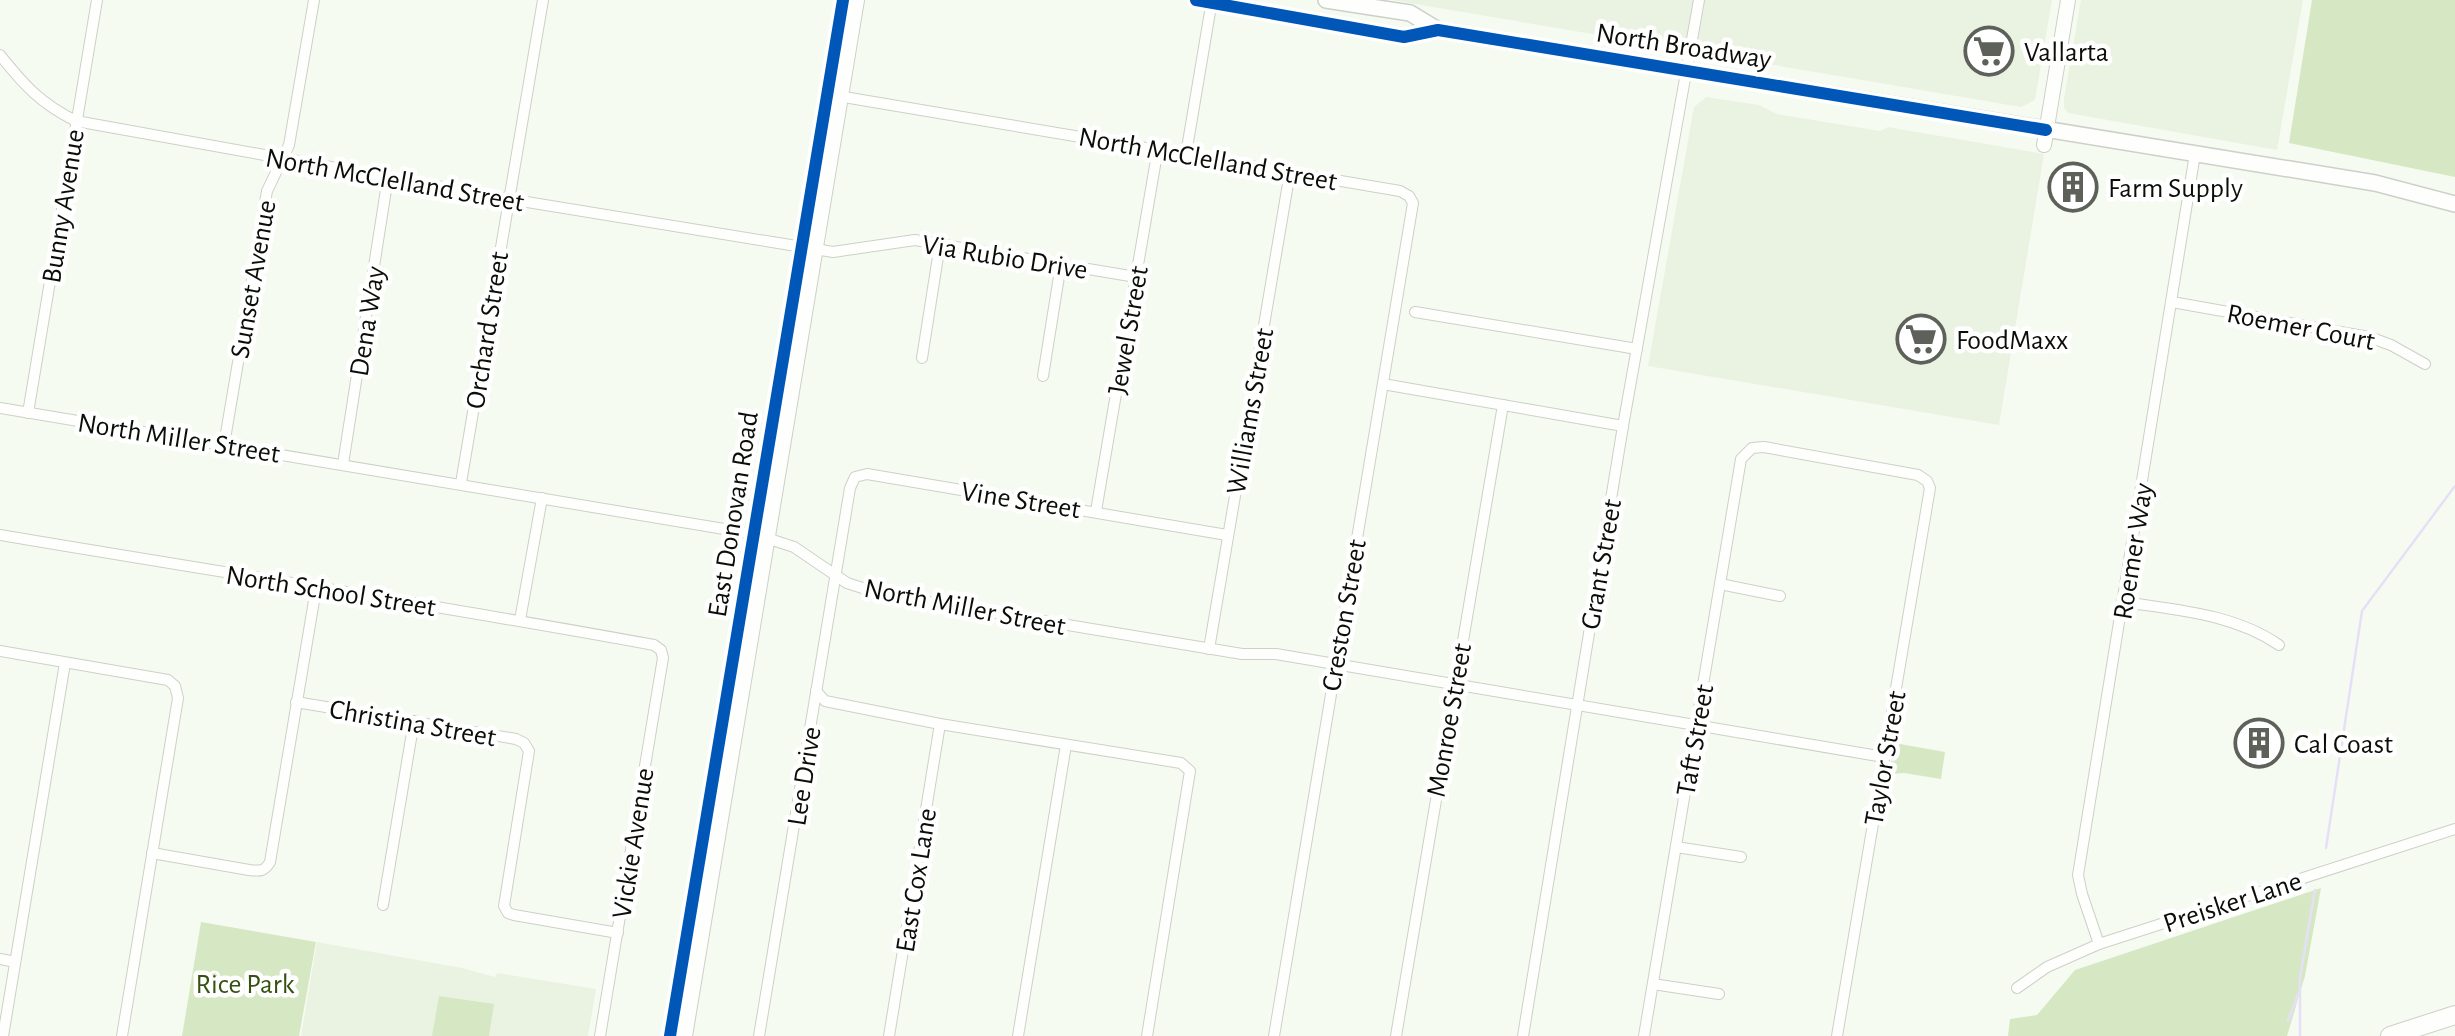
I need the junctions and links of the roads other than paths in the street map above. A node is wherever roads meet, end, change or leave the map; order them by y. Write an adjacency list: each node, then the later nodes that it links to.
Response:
1 (97, 0): 14 (street, Bunny Avenue)
2 (314, 0): 19 (street, Sunset Avenue)
3 (543, 0): 23 (street, Orchard Street)
4 (843, 0): 13 (main road, East Donovan Road)
5 (857, 0): 13 (main road, East Donovan Road)
6 (1326, 0): 10 (main road, North Broadway)
7 (1699, 0): 12 (street, Grant Street)
8 (2068, 0): 15 (main road)
9 (1207, 1): 10 (main road, North Broadway); 17 (street)
10 (1438, 30): 12 (main road, North Broadway)
11 (0, 55): 14 (street, North McClelland Street)
12 (1687, 70): 15 (main road, North Broadway); 31 (street, Grant Street)
13 (834, 95): 16 (street, North McClelland Street); 26 (main road, East Donovan Road)
14 (76, 121): 19 (street, North McClelland Street); 38 (street, Bunny Avenue)
15 (2045, 138): 18 (main road, North Broadway)
16 (1158, 148): 17 (street, North McClelland Street); 28 (street, Jewel Street)
17 (1186, 154): 20 (street, North McClelland Street)
18 (2195, 154): 24 (main road, North Broadway); 29 (street, Roemer Way)
19 (282, 160): 21 (street, North McClelland Street); 40 (street, Sunset Avenue)
20 (1290, 172): 22 (street, North McClelland Street); 49 (street, Williams Street)
21 (388, 177): 23 (street, North McClelland Street); 42 (street, Dena Way)
22 (1410, 196): 35 (street, Creston Street)
23 (508, 198): 26 (street, North McClelland Street); 43 (street, Orchard Street)
24 (2455, 204)
25 (940, 244): 26 (street, Via Rubio Drive); 27 (street, Via Rubio Drive); 32 (street)
26 (809, 247): 48 (main road, East Donovan Road)
27 (1062, 264): 28 (street, Via Rubio Drive); 34 (street)
28 (1136, 277): 45 (street, Jewel Street)
29 (2172, 302): 33 (street, Roemer Court); 54 (street, Roemer Way)
30 (1415, 312): 31 (street)
31 (1637, 349): 39 (street, Grant Street)
32 (922, 358)
33 (2426, 364)
34 (1043, 376)
35 (1383, 384): 36 (street); 61 (street, Creston Street)
36 (1503, 405): 39 (street); 62 (street, Monroe Street)
37 (0, 408): 38 (street, North Miller Street)
38 (28, 413): 40 (street, North Miller Street)
39 (1623, 426): 65 (street, Grant Street)
40 (224, 445): 42 (street, North Miller Street)
41 (1752, 448): 51 (street, Taft Street); 70 (street, Taylor Street)
42 (343, 464): 43 (street, North Miller Street)
43 (461, 483): 44 (street, North Miller Street)
44 (542, 498): 48 (street, North Miller Street); 55 (street)
45 (1096, 511): 46 (street, Vine Street); 49 (street, Vine Street)
46 (845, 516): 50 (street, Lee Drive)
47 (0, 535): 52 (street, North School Street)
48 (761, 535): 50 (street, North Miller Street); 87 (main road, East Donovan Road); 88 (main road, East Donovan Road)
49 (1227, 535): 57 (street, Williams Street)
50 (834, 575): 57 (street, North Miller Street); 63 (street, Lee Drive)
51 (1720, 584): 53 (street); 68 (street, Taft Street)
52 (316, 588): 55 (street, North School Street); 64 (street)
53 (1780, 596)
54 (2124, 602): 56 (street); 77 (street, Roemer Way)
55 (520, 620): 58 (street, North School Street)
56 (2280, 645)
57 (1209, 649): 61 (street, North Miller Street)
58 (661, 650): 76 (street, Vickie Avenue)
59 (0, 651): 60 (street)
60 (64, 663): 73 (street); 79 (street)
61 (1335, 664): 62 (street, North Miller Street); 93 (street, Creston Street)
62 (1454, 685): 65 (street, North Miller Street); 94 (street, Monroe Street)
63 (816, 692): 67 (street); 89 (street, Lee Drive)
64 (296, 702): 66 (street, Christina Street); 73 (street)
65 (1576, 706): 68 (street, North Miller Street); 95 (street, Grant Street)
66 (414, 722): 75 (street); 76 (street, Christina Street)
67 (940, 724): 69 (street); 90 (street, East Cox Lane)
68 (1696, 727): 70 (street, North Miller Street); 72 (street, Taft Street)
69 (1066, 744): 91 (street); 92 (street)
70 (1884, 757): 97 (street, Taylor Street)
71 (2455, 829): 77 (street, Preisker Lane)
72 (1676, 847): 74 (street); 80 (street, Taft Street)
73 (152, 854): 85 (street)
74 (1741, 857)
75 (383, 905)
76 (618, 933): 86 (street, Vickie Avenue)
77 (2099, 944): 81 (street, Preisker Lane)
78 (0, 959): 79 (street)
79 (15, 962): 84 (street)
80 (1653, 984): 82 (street); 96 (street, Taft Street)
81 (2017, 988)
82 (1719, 994)
83 (2455, 1014): 98 (highway)
84 (3, 1036)
85 (122, 1036)
86 (600, 1036)
87 (670, 1036)
88 (685, 1036)
89 (759, 1036)
90 (889, 1036)
91 (1018, 1036)
92 (1147, 1036)
93 (1274, 1036)
94 (1396, 1036)
95 (1523, 1036)
96 (1644, 1036)
97 (1838, 1036)
98 (2390, 1036)

